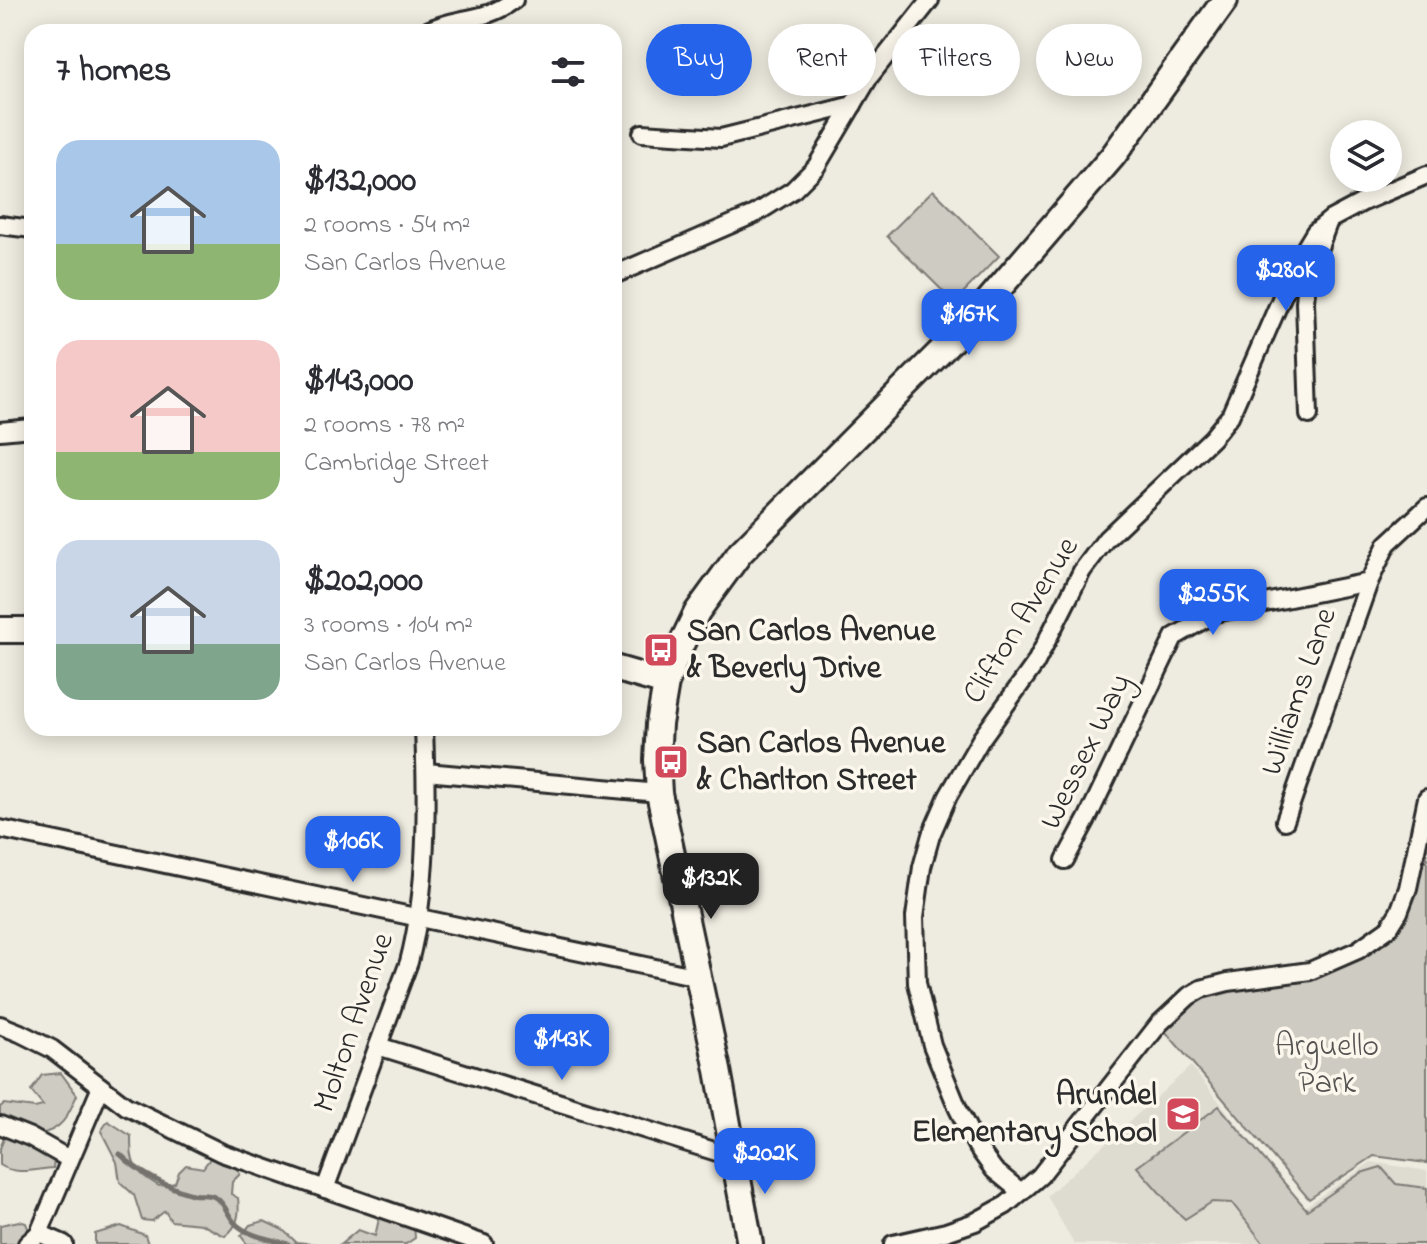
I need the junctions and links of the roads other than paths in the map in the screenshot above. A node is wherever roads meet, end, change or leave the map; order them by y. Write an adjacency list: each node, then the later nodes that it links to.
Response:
1 (514, 0): 4 (street)
2 (930, 0): 5 (street)
3 (1225, 0): 20 (main road)
4 (447, 24)
5 (853, 105): 6 (street); 11 (street)
6 (642, 133)
7 (1427, 175): 8 (street, Clifton Avenue)
8 (1329, 221): 12 (street); 37 (street, Clifton Avenue)
9 (0, 225): 10 (street)
10 (24, 228)
11 (622, 272)
12 (1309, 415)
13 (24, 429): 14 (street)
14 (0, 431)
15 (1427, 507): 16 (street)
16 (1369, 582): 25 (street, Williams Lane); 27 (street, Wessex Way)
17 (0, 630): 18 (main road)
18 (24, 630)
19 (622, 670): 20 (main road)
20 (666, 683): 23 (main road)
21 (424, 736): 22 (street, Molton Avenue)
22 (426, 772): 23 (street); 28 (street, Molton Avenue)
23 (659, 793): 29 (main road)
24 (1427, 798): 37 (street)
25 (1285, 821)
26 (0, 829): 28 (street)
27 (1065, 860)
28 (419, 919): 29 (street); 31 (street, Molton Avenue)
29 (698, 977): 34 (main road)
30 (0, 1025): 32 (street)
31 (378, 1046): 34 (street); 36 (street, Molton Avenue)
32 (101, 1087): 35 (street); 36 (street)
33 (0, 1125): 35 (street)
34 (733, 1157): 41 (main road)
35 (69, 1159): 38 (street)
36 (325, 1189): 40 (street)
37 (1021, 1192): 42 (street)
38 (36, 1240): 39 (street)
39 (64, 1244)
40 (484, 1244)
41 (750, 1244)
42 (893, 1244)

